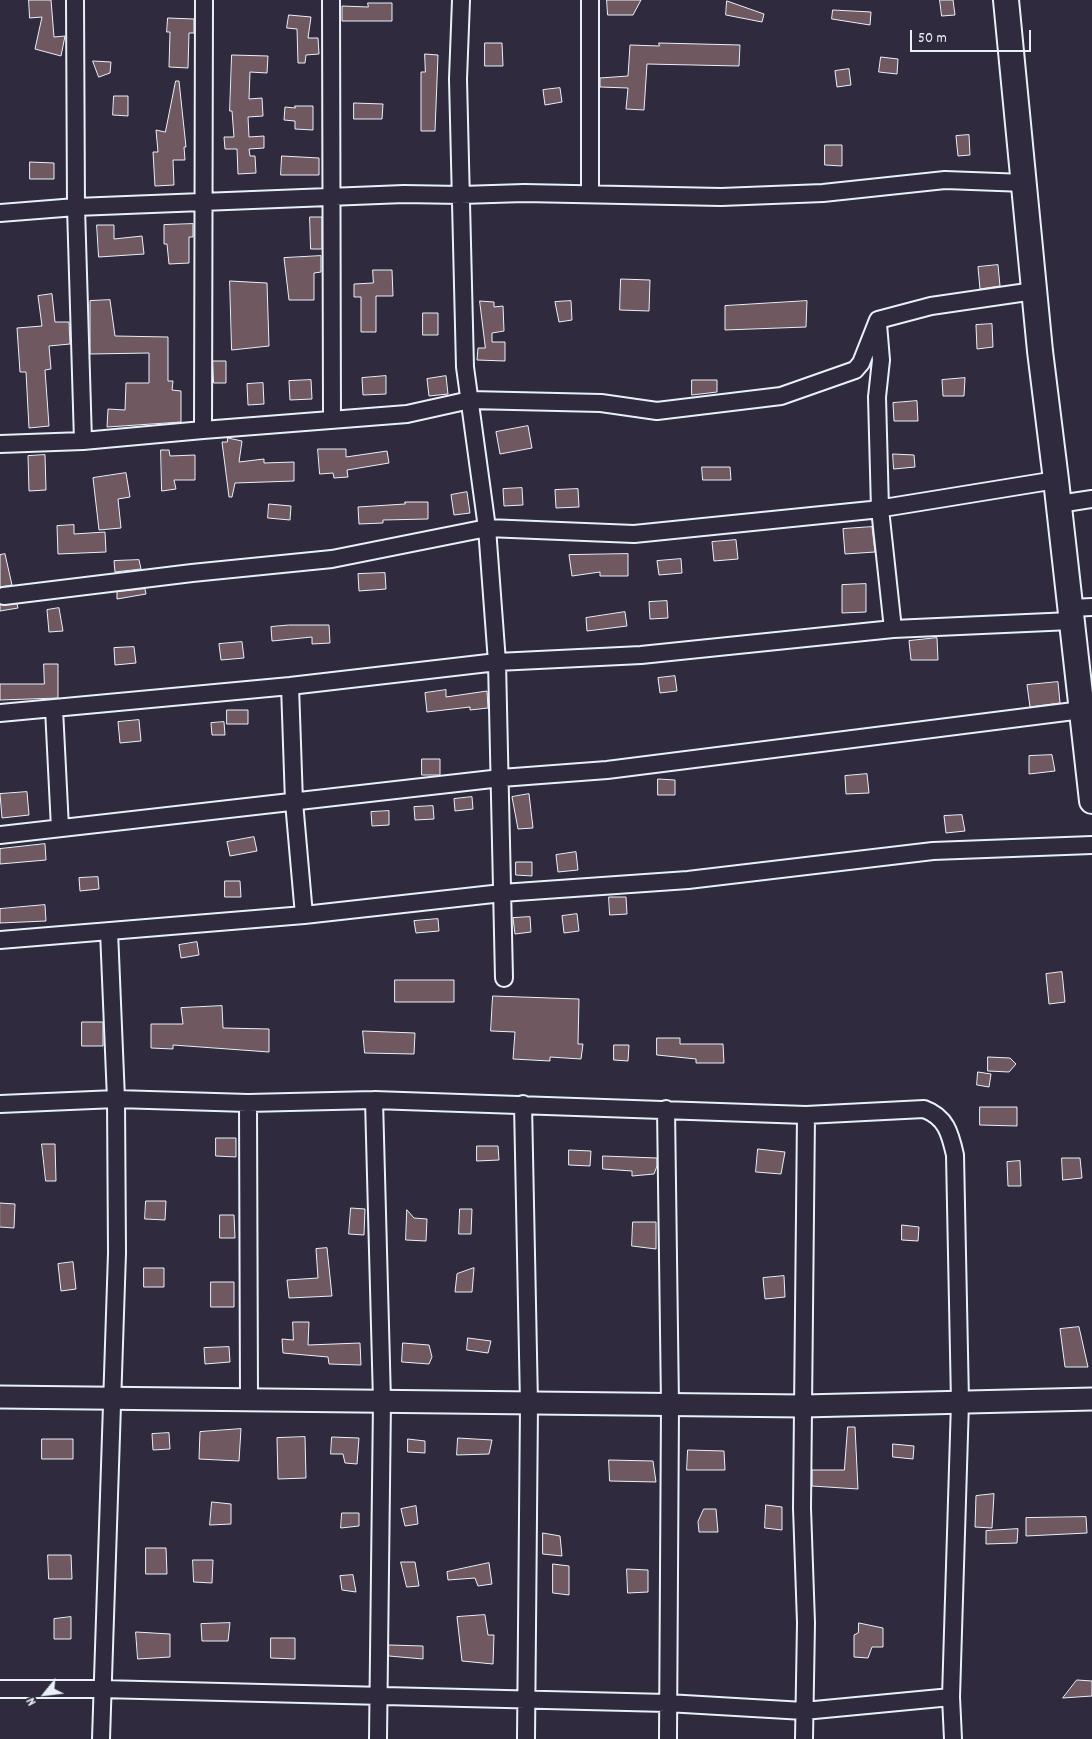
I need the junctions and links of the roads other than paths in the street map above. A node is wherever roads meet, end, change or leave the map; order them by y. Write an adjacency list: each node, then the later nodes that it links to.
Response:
1 (75, 0): 12 (street)
2 (204, 0): 11 (street)
3 (331, 0): 10 (street)
4 (461, 0): 9 (street)
5 (590, 0): 8 (street)
6 (1006, 0): 7 (main road)
7 (1025, 183): 8 (street); 14 (main road)
8 (590, 194): 9 (street)
9 (461, 196): 10 (street); 16 (street)
10 (332, 197): 11 (street); 17 (street)
11 (204, 202): 12 (street); 18 (street)
12 (76, 207): 13 (street); 19 (street)
13 (0, 213)
14 (1034, 291): 15 (street); 21 (main road)
15 (878, 320): 16 (street); 24 (street)
16 (470, 400): 17 (street); 25 (street)
17 (332, 420): 18 (street)
18 (203, 430): 19 (street)
19 (83, 441): 20 (street)
20 (0, 444)
21 (1056, 480): 23 (main road); 24 (street)
22 (1092, 499): 23 (street)
23 (1059, 504): 27 (main road)
24 (880, 509): 25 (street); 28 (street)
25 (487, 528): 26 (street); 29 (street)
26 (4, 596)
27 (1078, 612): 28 (street); 32 (main road)
28 (893, 630): 29 (street)
29 (497, 662): 30 (street); 34 (street)
30 (290, 686): 31 (street); 36 (street)
31 (54, 709): 33 (street); 37 (street)
32 (1082, 710): 34 (street); 35 (main road)
33 (0, 713)
34 (501, 778): 36 (street); 40 (street)
35 (1092, 801)
36 (294, 802): 37 (street); 41 (street)
37 (60, 828): 38 (street)
38 (0, 835)
39 (1092, 844): 40 (street)
40 (502, 893): 41 (street); 44 (street)
41 (304, 915): 42 (street)
42 (109, 931): 43 (street); 45 (street)
43 (0, 940)
44 (504, 978)
45 (116, 1099): 47 (street); 48 (street); 54 (street)
46 (374, 1100): 47 (street); 49 (street); 56 (street)
47 (248, 1103): 55 (street)
48 (0, 1104)
49 (523, 1104): 50 (street); 58 (street)
50 (666, 1109): 51 (street); 59 (street)
51 (806, 1115): 57 (street); 60 (street)
52 (0, 1397): 54 (street)
53 (1092, 1399): 57 (street)
54 (113, 1400): 55 (street); 62 (street)
55 (249, 1400): 56 (street)
56 (382, 1401): 58 (street); 63 (street)
57 (960, 1402): 60 (street); 64 (street)
58 (529, 1404): 59 (street); 65 (street)
59 (670, 1405): 60 (street); 66 (street)
60 (803, 1406): 67 (street)
61 (0, 1689): 62 (street)
62 (101, 1689): 63 (street); 68 (street)
63 (379, 1696): 65 (street); 69 (street)
64 (950, 1697): 67 (street); 73 (street)
65 (526, 1700): 66 (street); 70 (street)
66 (667, 1703): 67 (street); 71 (street)
67 (804, 1711): 72 (street)
68 (101, 1739)
69 (378, 1739)
70 (526, 1739)
71 (668, 1739)
72 (804, 1739)
73 (953, 1739)

